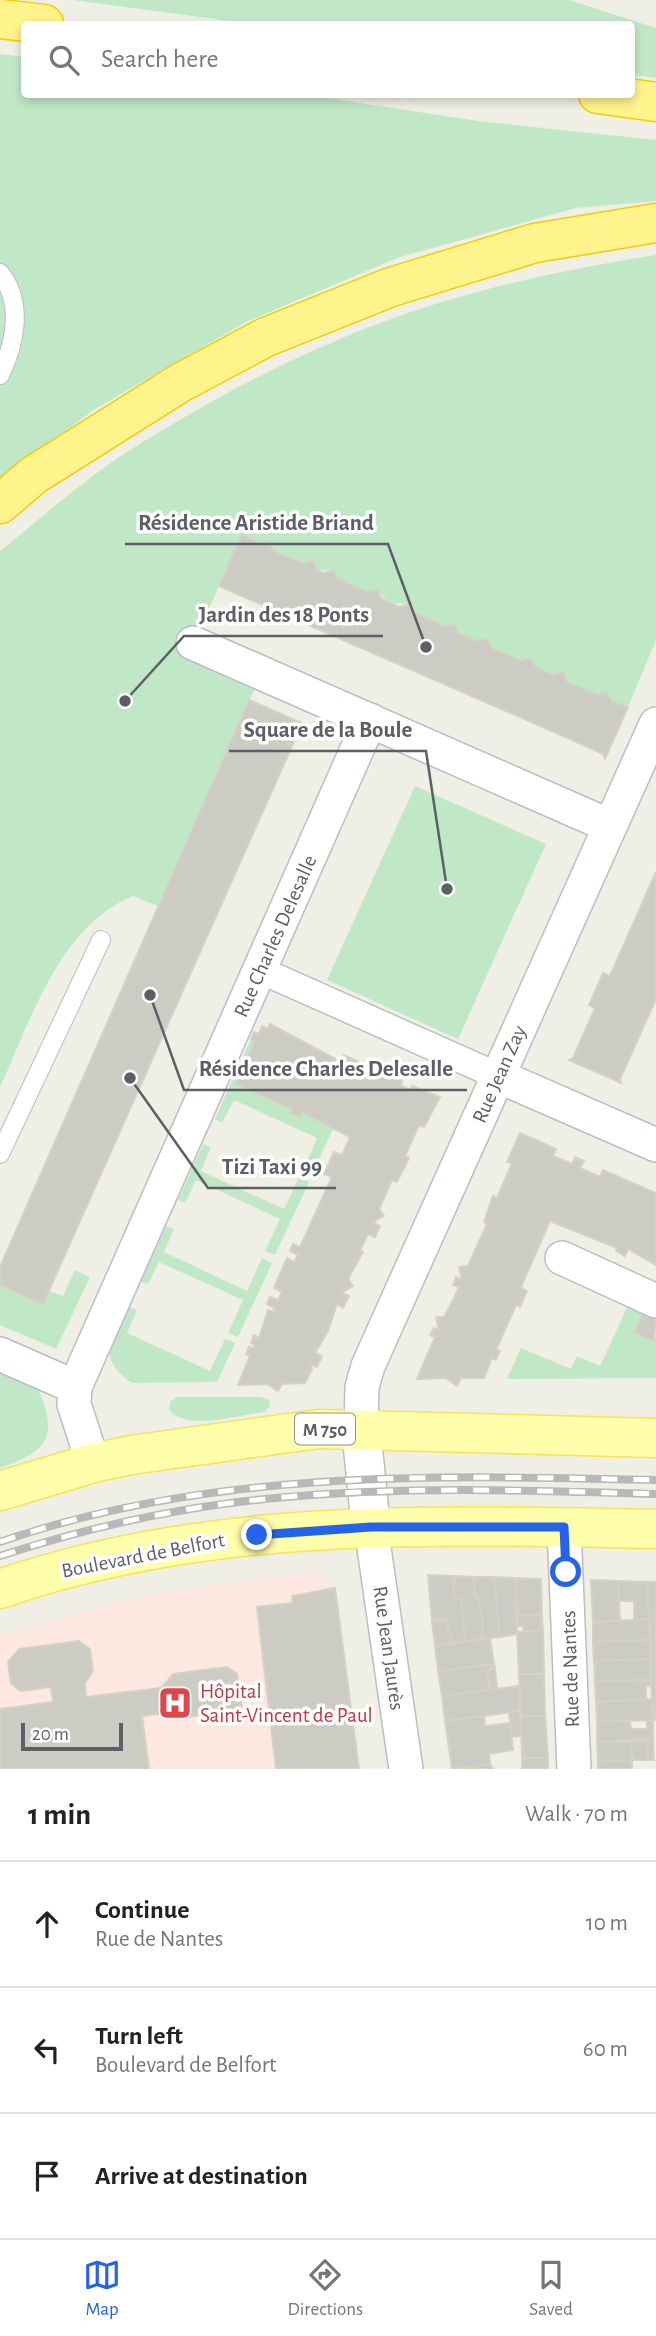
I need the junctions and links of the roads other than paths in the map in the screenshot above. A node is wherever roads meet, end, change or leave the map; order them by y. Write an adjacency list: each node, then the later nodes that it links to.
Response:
1 (0, 19): 2 (highway)
2 (21, 21)
3 (627, 98): 4 (highway)
4 (656, 102)
5 (656, 223): 8 (highway)
6 (0, 274): 7 (lane)
7 (0, 375)
8 (0, 504)
9 (193, 643): 10 (street)
10 (370, 720): 12 (street); 14 (street, Rue Charles Delesalle)
11 (656, 724): 12 (street, Rue Jean Zay)
12 (610, 826): 15 (street, Rue Jean Zay)
13 (101, 940): 17 (lane)
14 (260, 971): 15 (street); 21 (street, Rue Charles Delesalle)
15 (498, 1076): 16 (street); 22 (street, Rue Jean Zay)
16 (656, 1145)
17 (0, 1154)
18 (562, 1258): 19 (street)
19 (656, 1301)
20 (0, 1354): 21 (street)
21 (75, 1387): 24 (street)
22 (361, 1429): 23 (main road, M 750); 24 (main road, M 750); 26 (street)
23 (656, 1438)
24 (93, 1463): 25 (main road, M 750)
25 (0, 1491)
26 (371, 1527): 27 (main road, Boulevard de Belfort); 29 (main road, Boulevard de Belfort); 30 (street, Rue Jean Jaurès)
27 (564, 1527): 28 (main road, Boulevard de Belfort); 31 (street, Rue de Nantes)
28 (656, 1529)
29 (0, 1589)
30 (406, 1769)
31 (574, 1769)

